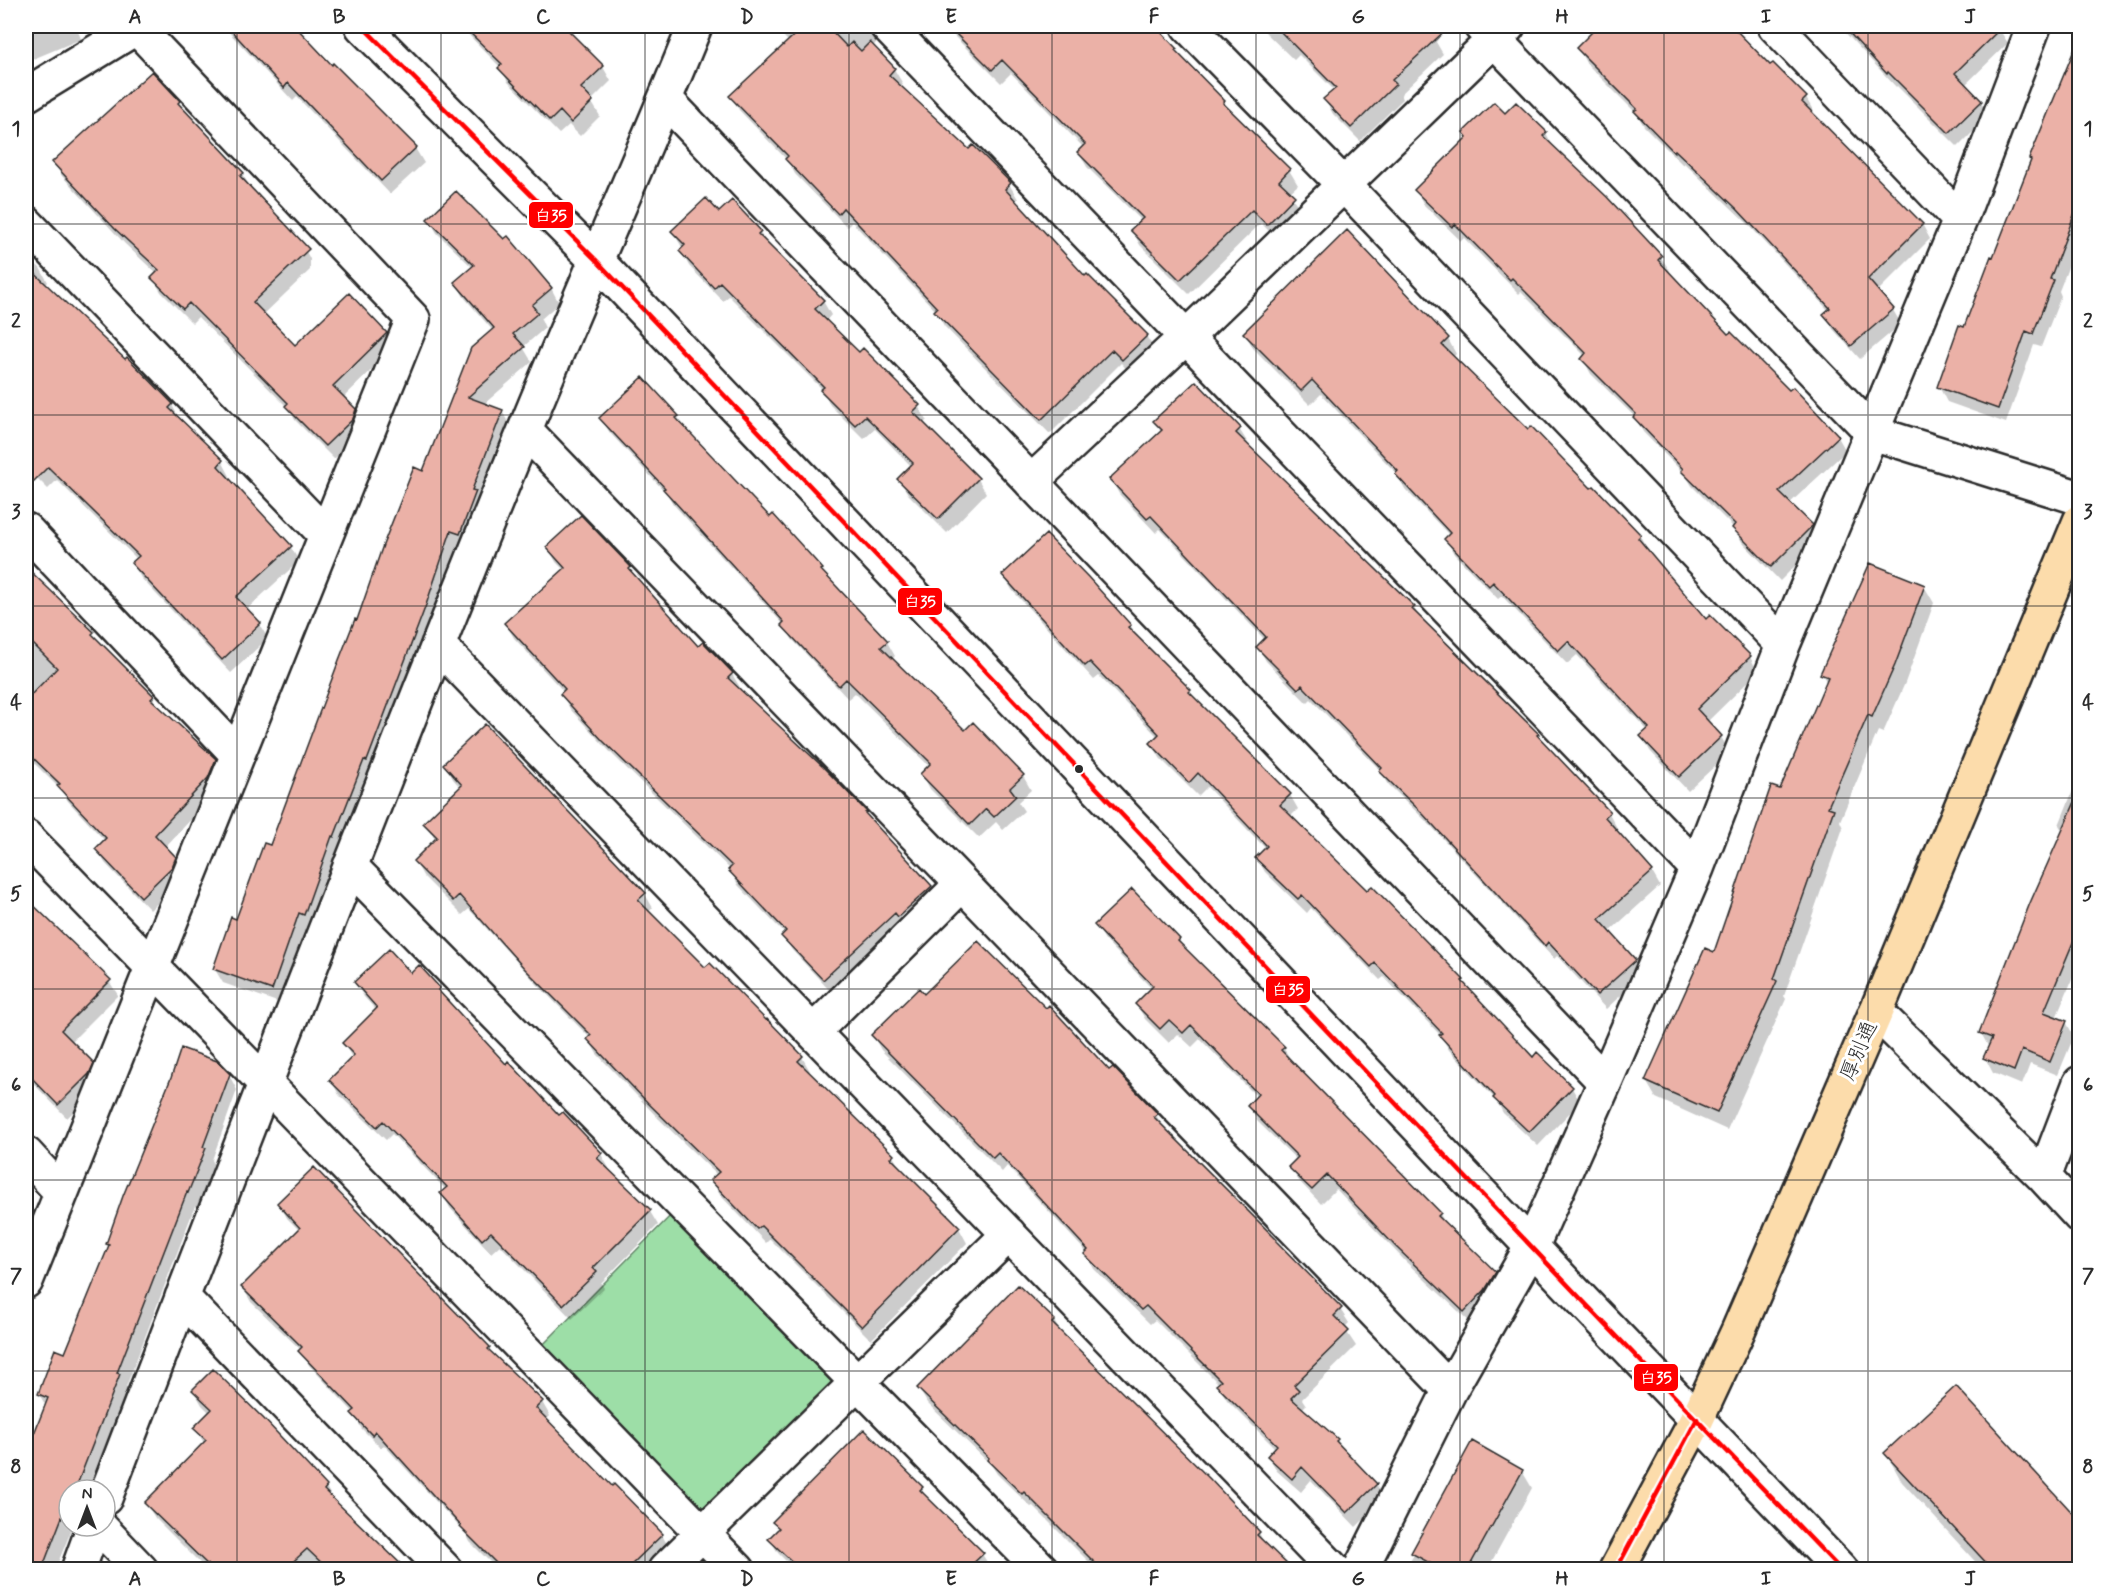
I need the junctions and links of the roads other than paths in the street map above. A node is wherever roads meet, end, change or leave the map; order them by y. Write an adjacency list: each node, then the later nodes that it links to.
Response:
1 (136, 26): 9 (street); 22 (street)
2 (362, 26): 14 (street)
3 (695, 26): 10 (street)
4 (887, 26): 15 (street)
5 (1188, 26): 11 (street)
6 (1775, 26): 12 (street)
7 (2034, 26): 12 (street)
8 (1495, 30): 11 (street); 17 (street)
9 (26, 95)
10 (665, 99): 14 (street); 18 (street)
11 (1344, 185): 15 (street); 24 (street)
12 (1960, 220): 17 (street)
13 (26, 223): 22 (street)
14 (597, 261): 16 (street); 41 (street)
15 (1187, 336): 18 (street); 28 (street)
16 (525, 430): 23 (street); 29 (street)
17 (1872, 433): 19 (street); 24 (street)
18 (1031, 482): 34 (street)
19 (2079, 498)
20 (2079, 521): 31 (main road, 厚別通)
21 (26, 530): 25 (street)
22 (326, 534): 25 (street)
23 (438, 645): 27 (street); 32 (street)
24 (1784, 645): 28 (street)
25 (237, 754): 30 (street)
26 (26, 837): 30 (street)
27 (350, 866): 33 (street); 44 (street)
28 (1697, 868): 34 (street)
29 (962, 884): 32 (street); 45 (street)
30 (152, 967): 33 (street); 38 (street)
31 (1876, 1012): 37 (street); 46 (main road, 厚別通)
32 (813, 1032): 40 (street)
33 (264, 1082): 43 (street); 48 (street)
34 (1605, 1082): 41 (street)
35 (2079, 1083): 37 (street)
36 (26, 1154): 38 (street)
37 (2044, 1177): 39 (street)
38 (61, 1192): 42 (street)
39 (2079, 1216)
40 (1009, 1234): 44 (street); 57 (street)
41 (1532, 1246): 45 (street); 46 (street)
42 (26, 1281)
43 (182, 1297): 47 (street); 53 (street)
44 (857, 1382): 48 (street); 56 (street)
45 (1450, 1390): 58 (street)
46 (1697, 1419): 59 (main road, 厚別通); 60 (street)
47 (113, 1478)
48 (702, 1533): 54 (street); 55 (street)
49 (92, 1538): 51 (street)
50 (109, 1538): 52 (street)
51 (78, 1569)
52 (141, 1569)
53 (445, 1569)
54 (665, 1569)
55 (738, 1569)
56 (1042, 1569)
57 (1334, 1569)
58 (1360, 1569)
59 (1616, 1569)
60 (1842, 1569)

